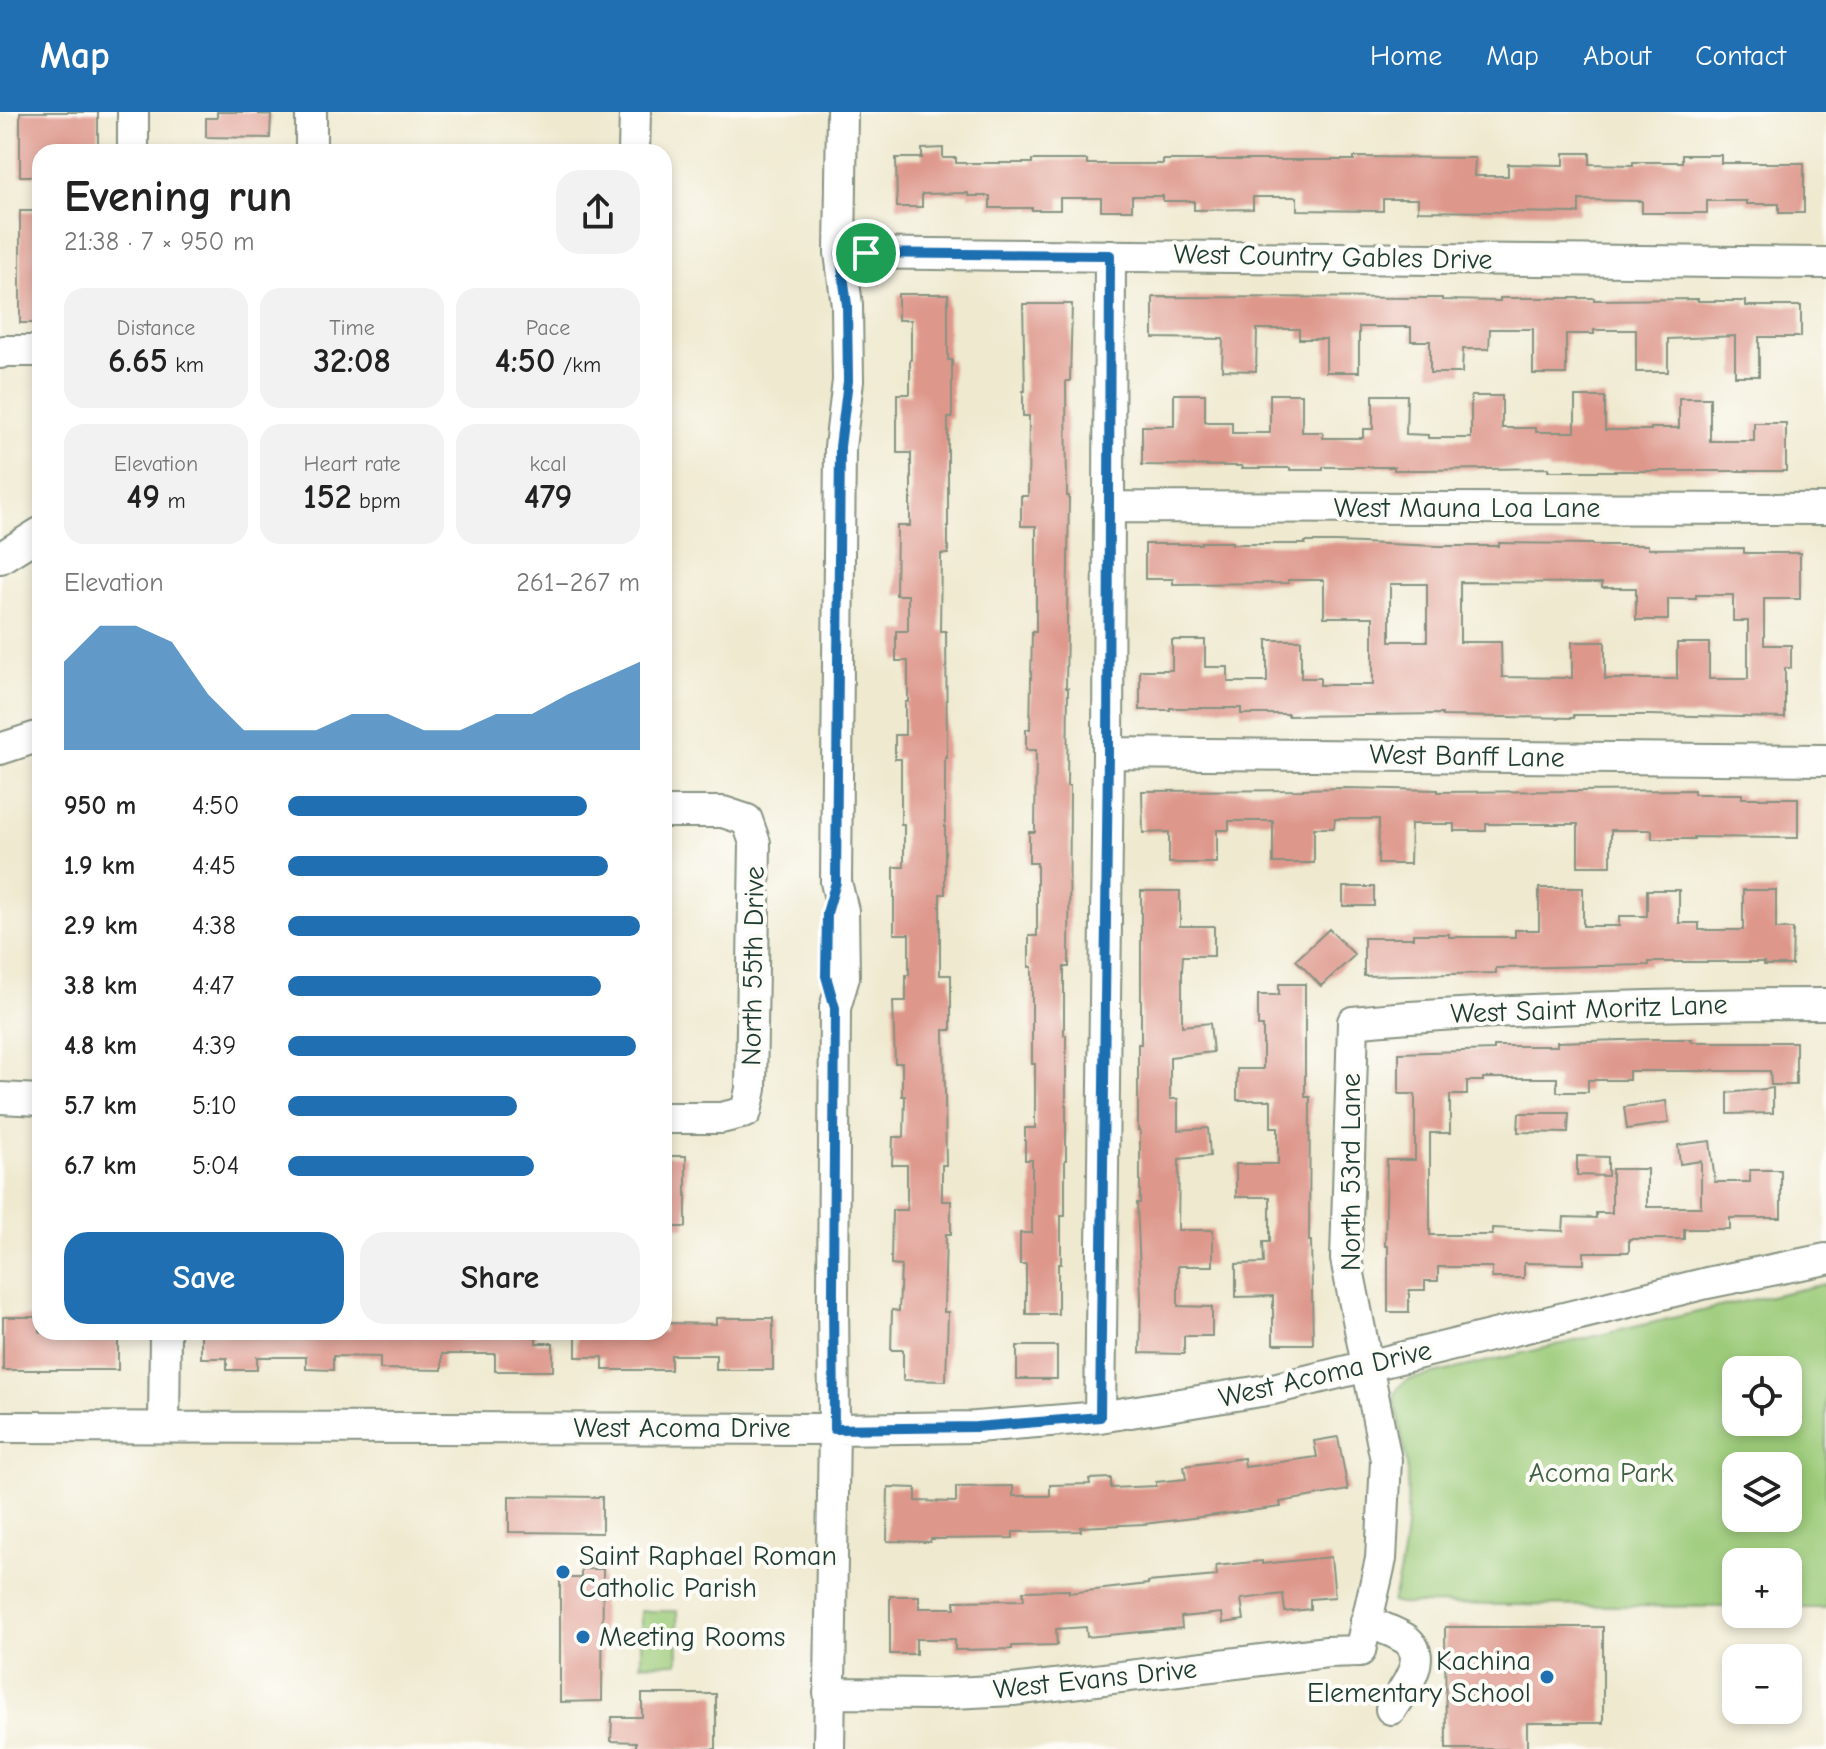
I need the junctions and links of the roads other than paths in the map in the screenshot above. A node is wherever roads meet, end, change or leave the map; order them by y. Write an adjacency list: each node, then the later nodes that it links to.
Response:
1 (133, 112): 5 (street)
2 (311, 112): 6 (street)
3 (635, 112): 7 (street)
4 (842, 112): 8 (street)
5 (133, 144)
6 (311, 144)
7 (634, 144)
8 (840, 253): 9 (street, West Country Gables Drive); 33 (street)
9 (1110, 255): 10 (street, West Country Gables Drive); 13 (street)
10 (1826, 263)
11 (32, 351): 12 (street)
12 (0, 353)
13 (1108, 507): 14 (street, West Mauna Loa Lane); 19 (street)
14 (1826, 509)
15 (32, 538): 16 (street)
16 (0, 558)
17 (32, 739): 18 (street)
18 (0, 749)
19 (1108, 753): 20 (street, West Banff Lane); 30 (street)
20 (1826, 760)
21 (672, 812): 26 (street, North 55th Drive)
22 (1826, 1004): 23 (street, West Saint Moritz Lane)
23 (1353, 1022): 29 (street, North 53rd Lane)
24 (0, 1098): 25 (street)
25 (32, 1100)
26 (672, 1118)
27 (1826, 1259): 29 (street, West Acoma Drive)
28 (165, 1340): 32 (street)
29 (1367, 1366): 30 (street, West Acoma Drive); 34 (street, North 53rd Lane)
30 (1100, 1417): 33 (street, West Acoma Drive)
31 (0, 1427): 32 (street, West Acoma Drive)
32 (164, 1427): 33 (street, West Acoma Drive)
33 (834, 1429): 36 (street)
34 (1366, 1621): 35 (street, North 53rd Lane); 37 (street)
35 (1360, 1651): 36 (street, West Evans Drive)
36 (829, 1693): 38 (street)
37 (1391, 1709)
38 (829, 1749)

